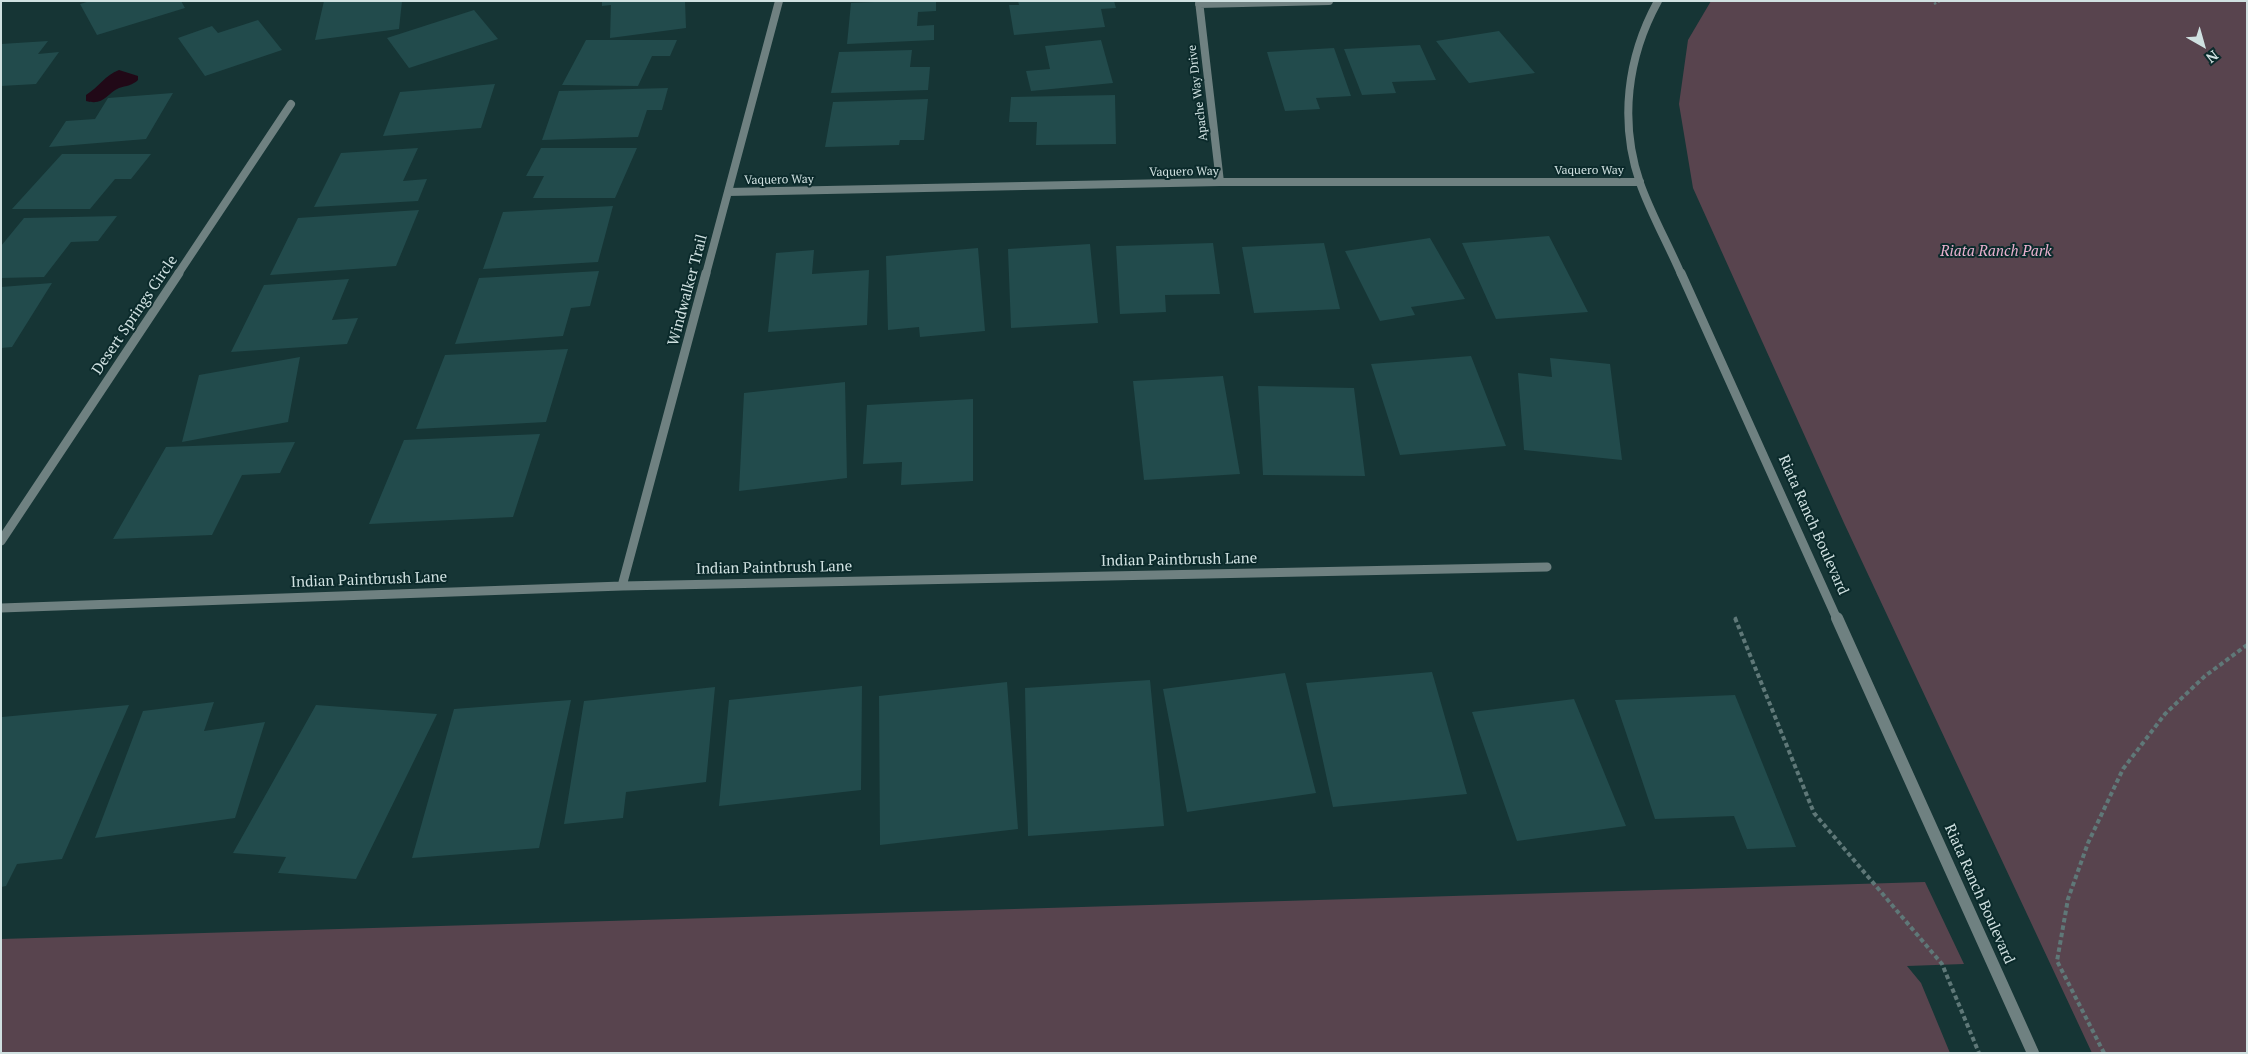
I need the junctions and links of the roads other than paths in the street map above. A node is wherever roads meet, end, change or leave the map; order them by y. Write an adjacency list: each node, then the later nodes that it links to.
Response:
1 (779, 1): 8 (street, Windwalker Trail)
2 (1329, 1): 4 (street)
3 (1658, 1): 7 (street, Riata Ranch Boulevard)
4 (1199, 3): 6 (street, Apache Way Drive)
5 (291, 104): 9 (street, Desert Springs Circle)
6 (1220, 182): 7 (street, Vaquero Way); 8 (street, Vaquero Way)
7 (1640, 182): 13 (street, Riata Ranch Boulevard)
8 (728, 192): 11 (street, Windwalker Trail)
9 (1, 541)
10 (1547, 567): 11 (street, Indian Paintbrush Lane)
11 (622, 586): 12 (street, Indian Paintbrush Lane)
12 (1, 608)
13 (2033, 1053)

